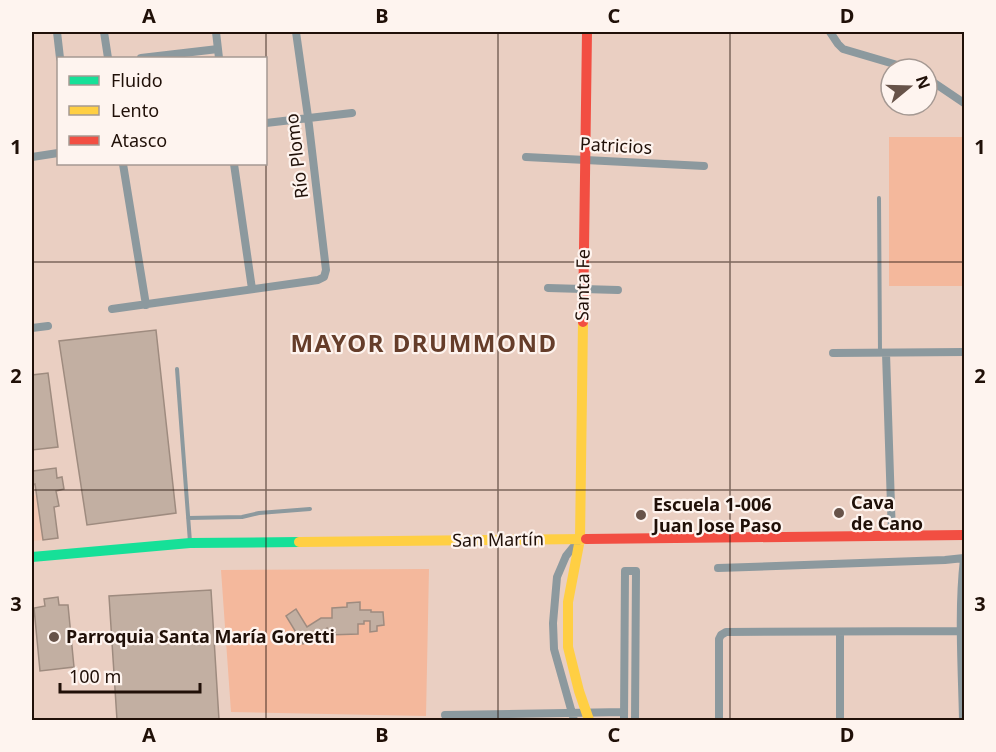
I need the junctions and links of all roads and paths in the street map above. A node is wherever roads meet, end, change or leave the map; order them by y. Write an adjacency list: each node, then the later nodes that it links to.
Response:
1 (57, 32): 8 (street)
2 (104, 32): 9 (street)
3 (216, 32): 7 (street)
4 (296, 32): 16 (street, Río Plomo)
5 (587, 32): 21 (main road, Santa Fe)
6 (830, 32): 12 (street)
7 (218, 49): 10 (street); 11 (street)
8 (60, 57)
9 (108, 57)
10 (150, 57)
11 (219, 57)
12 (879, 60)
13 (939, 86): 14 (street)
14 (964, 104)
15 (352, 113): 16 (street)
16 (308, 117): 17 (street); 27 (street, Río Plomo)
17 (267, 123)
18 (57, 153): 19 (street)
19 (32, 157)
20 (526, 157): 21 (street, Patricios)
21 (584, 160): 24 (street, Patricios); 28 (main road, Santa Fe)
22 (123, 165): 30 (street)
23 (234, 165): 27 (street)
24 (704, 166)
25 (879, 198): 36 (lane)
26 (548, 288): 28 (street)
27 (252, 289): 30 (street)
28 (583, 289): 29 (street); 42 (main road, Santa Fe)
29 (618, 290)
30 (146, 305): 31 (street)
31 (112, 309)
32 (48, 326): 33 (street)
33 (32, 328)
34 (964, 352): 36 (street)
35 (833, 353): 36 (street)
36 (883, 353): 40 (street)
37 (177, 369): 39 (lane)
38 (310, 509): 39 (lane)
39 (188, 518): 43 (lane)
40 (892, 536): 41 (main road, San Martín); 42 (main road, San Martín)
41 (964, 536)
42 (579, 539): 43 (main road, San Martín); 47 (street); 48 (main road, Santa Fe)
43 (190, 543): 44 (main road, San Martín)
44 (32, 556)
45 (964, 559): 46 (street); 49 (street)
46 (718, 568)
47 (557, 577): 48 (street); 52 (street)
48 (572, 578): 51 (main road, Santa Fe)
49 (963, 631): 50 (street); 60 (street)
50 (840, 632): 58 (street); 59 (street)
51 (568, 647): 52 (street); 54 (main road, Santa Fe)
52 (554, 649): 56 (street)
53 (446, 715): 56 (street)
54 (587, 716): 55 (street); 56 (street)
55 (624, 716): 57 (street)
56 (573, 717)
57 (635, 720)
58 (719, 720)
59 (840, 720)
60 (963, 720)

